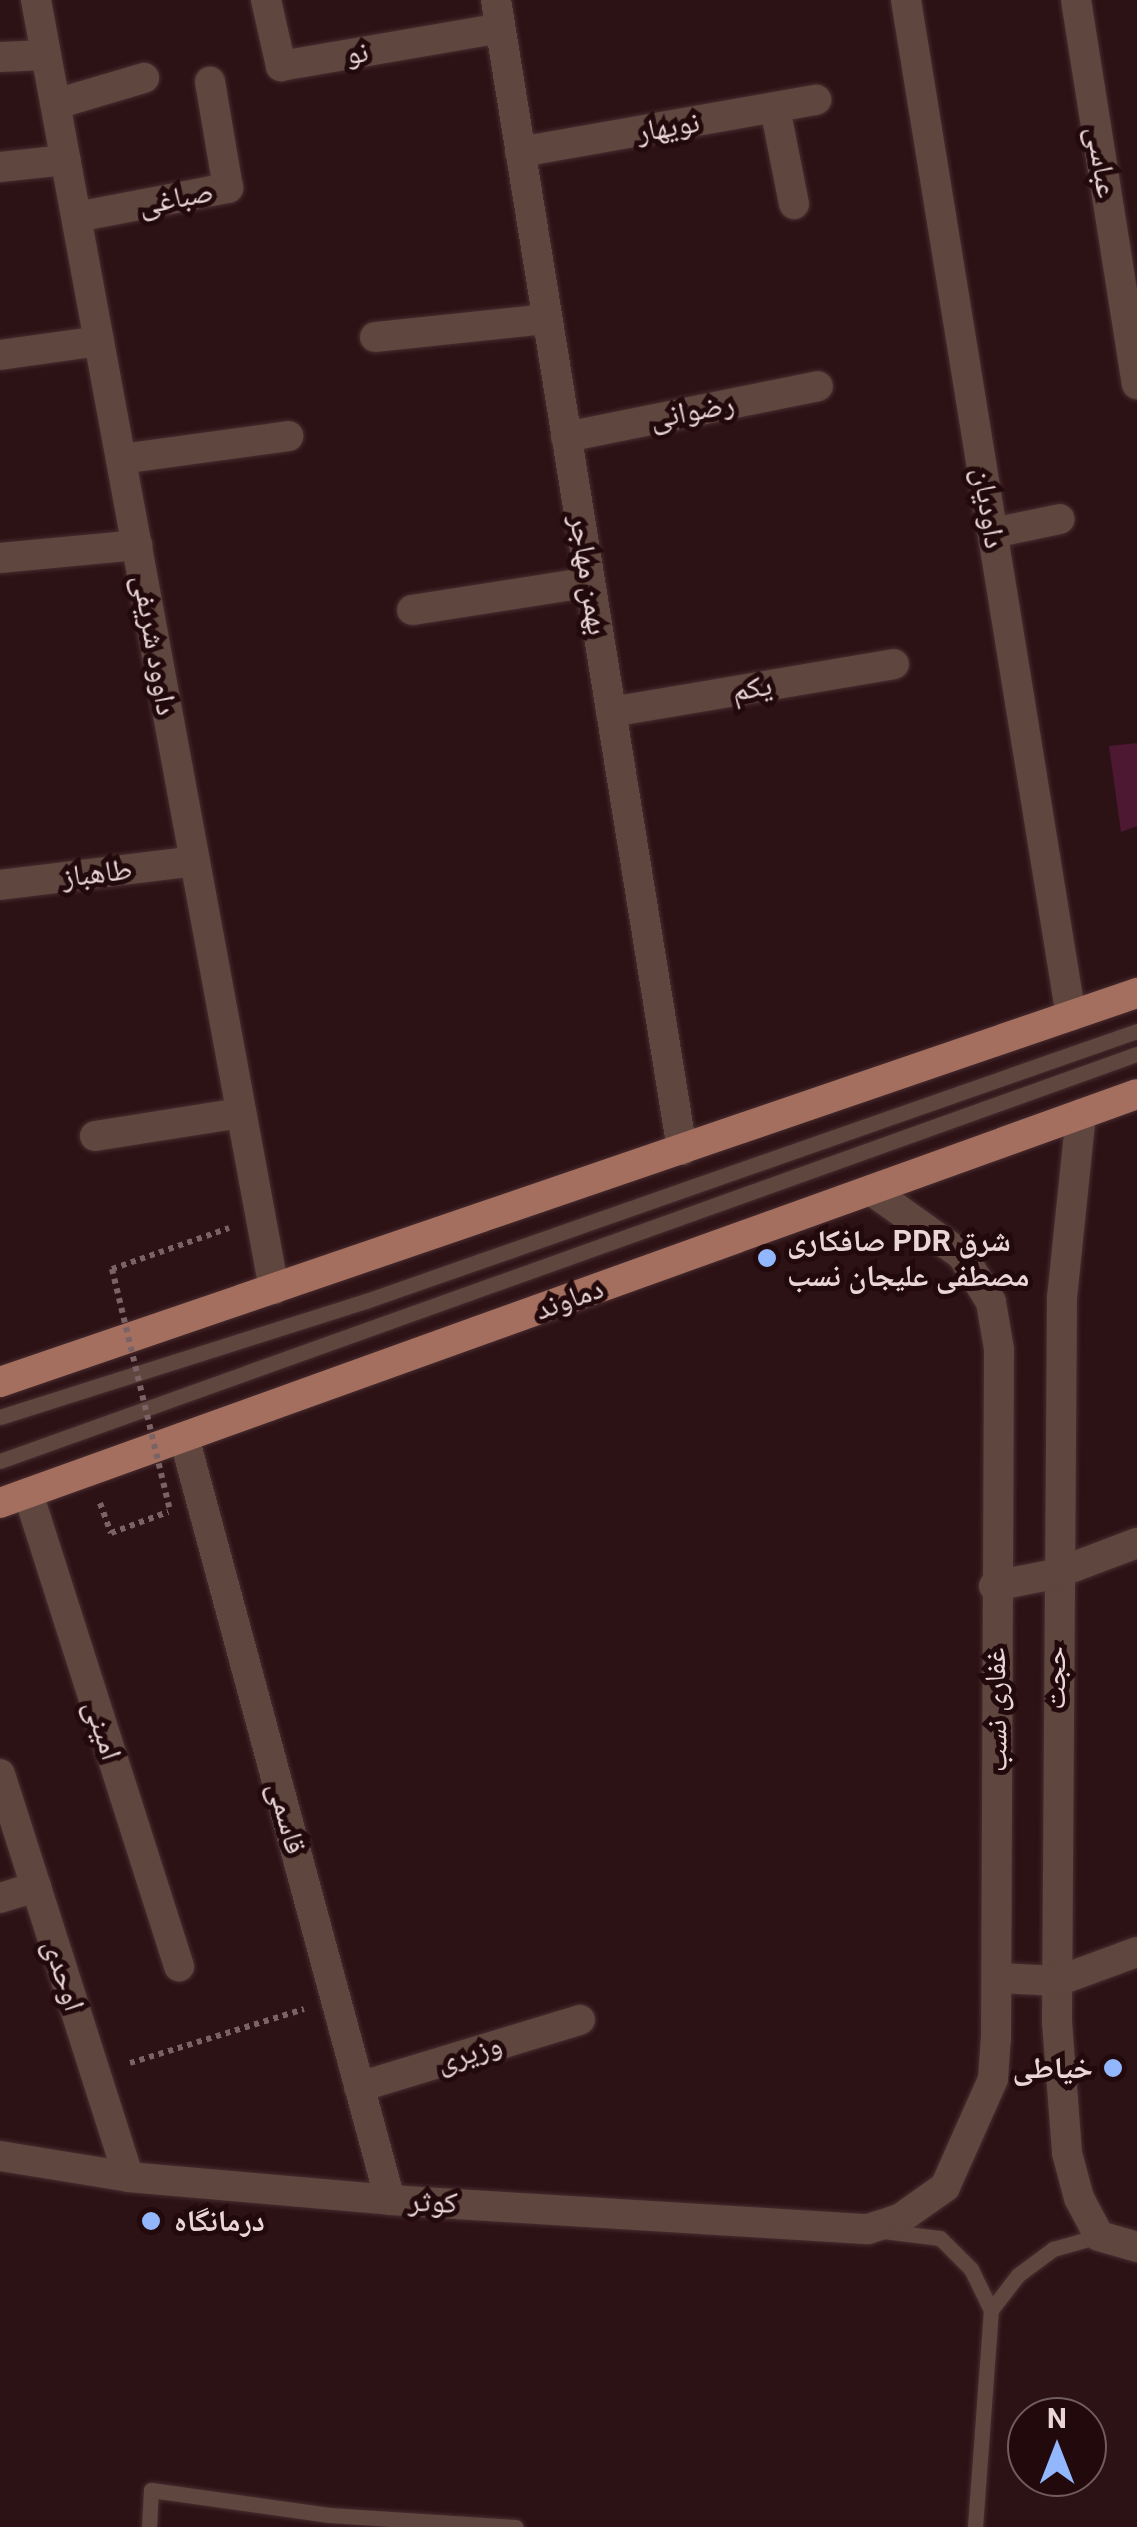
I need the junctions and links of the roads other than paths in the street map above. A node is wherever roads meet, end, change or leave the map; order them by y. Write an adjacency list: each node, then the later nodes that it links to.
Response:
1 (36, 0): 6 (street, داوود شریفی)
2 (266, 0): 5 (street, نو)
3 (906, 0): 28 (street, داودیان)
4 (1076, 0): 22 (street, عباسی)
5 (498, 14): 13 (street, بهمن مهاجر)
6 (46, 55): 7 (street); 11 (street, داوود شریفی)
7 (0, 57)
8 (144, 78): 11 (street)
9 (210, 82): 17 (street, صباغی)
10 (816, 100): 12 (street, نویهار)
11 (56, 104): 14 (street, داوود شریفی)
12 (775, 108): 13 (street, نویهار); 16 (street)
13 (520, 152): 18 (street, بهمن مهاجر)
14 (66, 160): 15 (street); 17 (street, داوود شریفی)
15 (0, 167)
16 (794, 204)
17 (76, 217): 20 (street, داوود شریفی)
18 (547, 319): 19 (street); 25 (street, بهمن مهاجر)
19 (375, 336)
20 (99, 341): 21 (street); 26 (street, داوود شریفی)
21 (0, 356)
22 (1137, 384)
23 (818, 386): 25 (street, رضوانی)
24 (288, 436): 26 (street)
25 (566, 437): 31 (street, بهمن مهاجر)
26 (121, 459): 29 (street, داوود شریفی)
27 (1060, 519): 28 (street)
28 (993, 533): 38 (street, داودیان)
29 (136, 546): 30 (street); 35 (street, داوود شریفی)
30 (0, 558)
31 (590, 582): 32 (street); 34 (street, بهمن مهاجر)
32 (412, 610)
33 (894, 664): 34 (street, یکم)
34 (611, 712): 45 (street, بهمن مهاجر)
35 (195, 862): 36 (street, طاهباز); 42 (street, داوود شریفی)
36 (0, 885)
37 (1137, 993): 38 (main road)
38 (1071, 1016): 45 (main road)
39 (1137, 1031): 49 (lane)
40 (1137, 1054): 51 (lane)
41 (1137, 1094): 43 (main road, دماوند)
42 (241, 1113): 44 (street); 47 (street, داوود شریفی)
43 (1081, 1114): 46 (main road, دماوند); 54 (street, حجت)
44 (95, 1136)
45 (682, 1150): 47 (main road)
46 (870, 1190): 50 (main road, دماوند); 55 (street, غفاری نسب)
47 (274, 1290): 48 (main road)
48 (0, 1382)
49 (0, 1417)
50 (184, 1437): 52 (main road, دماوند); 64 (street, قاسمی)
51 (0, 1461)
52 (14, 1498): 60 (street, امینی)
53 (1137, 1543): 54 (street)
54 (1056, 1574): 55 (street); 62 (street, حجت)
55 (994, 1586): 61 (street, غفاری نسب)
56 (0, 1776): 57 (street, اوحدی)
57 (36, 1887): 58 (street); 66 (street, اوحدی)
58 (0, 1898)
59 (1137, 1952): 62 (street)
60 (178, 1968)
61 (1000, 1978): 62 (street); 68 (street, غفاری نسب)
62 (1058, 1980): 69 (street, حجت)
63 (580, 2020): 64 (street, وزیری)
64 (359, 2087): 67 (street, قاسمی)
65 (0, 2156): 66 (street, کوثر)
66 (129, 2177): 67 (street, کوثر)
67 (390, 2200): 68 (street, کوثر)
68 (868, 2228): 71 (lane)
69 (1098, 2236): 70 (street); 71 (lane)
70 (1137, 2247)
71 (991, 2310): 74 (lane)
72 (148, 2527): 73 (lane)
73 (516, 2527)
74 (975, 2527)

